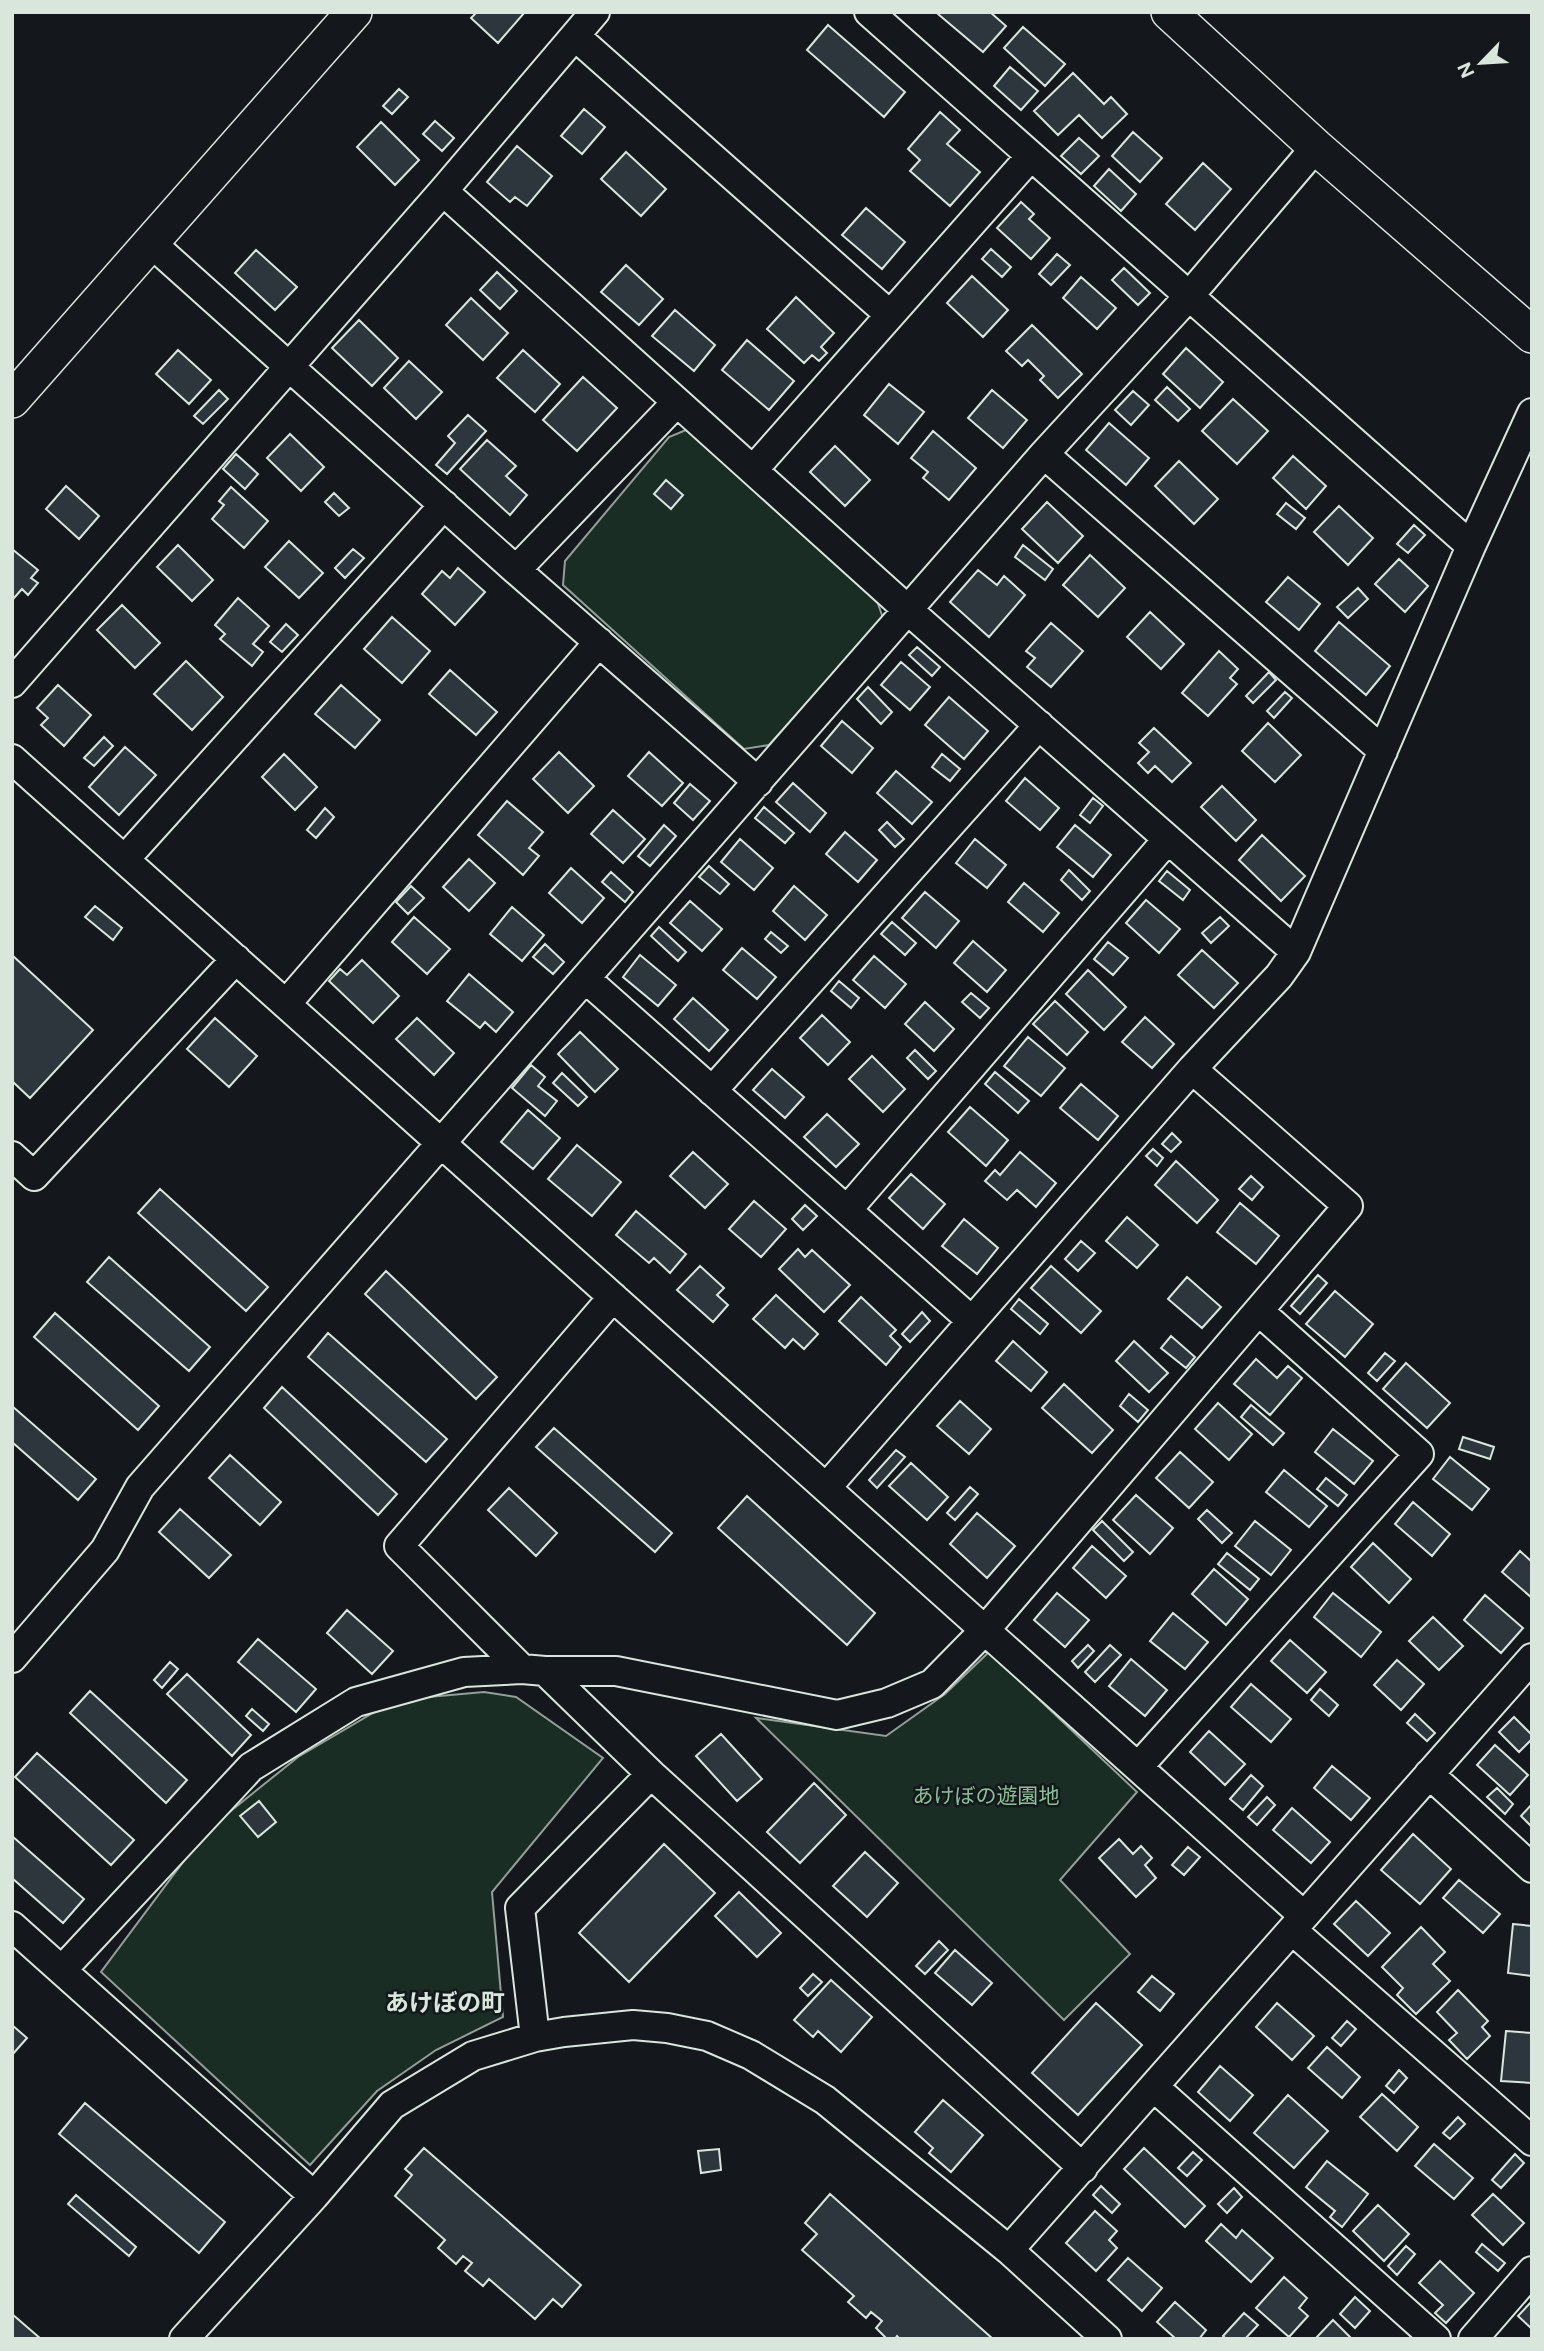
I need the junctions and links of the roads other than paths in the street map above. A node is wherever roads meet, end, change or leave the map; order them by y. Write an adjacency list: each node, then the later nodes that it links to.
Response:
1 (354, 12): 9 (street)
2 (595, 12): 5 (street)
3 (869, 12): 7 (street)
4 (1169, 12): 6 (street)
5 (575, 36): 8 (street); 11 (street)
6 (1316, 147): 10 (street); 12 (street)
7 (1031, 156): 10 (street); 11 (street)
8 (443, 191): 13 (street); 15 (street)
9 (150, 242): 13 (street); 14 (street)
10 (1189, 296): 17 (street); 20 (street)
11 (890, 315): 18 (street)
12 (1532, 335)
13 (289, 366): 19 (street); 24 (street)
14 (12, 400)
15 (677, 401): 18 (street); 21 (street)
16 (1532, 412): 20 (street)
17 (1044, 454): 22 (street); 26 (street)
18 (752, 470): 22 (street)
19 (444, 505): 21 (street); 30 (street)
20 (1471, 546): 26 (street)
21 (516, 570): 23 (street)
22 (909, 611): 25 (street); 28 (street)
23 (599, 642): 28 (street); 34 (street)
24 (12, 683)
25 (1039, 725): 29 (street); 36 (street)
26 (1383, 751): 31 (street)
27 (12, 759): 30 (street)
28 (758, 782): 33 (street)
29 (1168, 839): 31 (street); 39 (street)
30 (125, 859): 32 (street)
31 (1296, 952): 35 (street)
32 (236, 959): 34 (street); 38 (street)
33 (586, 979): 36 (street); 37 (street)
34 (286, 1004): 37 (street)
35 (1192, 1069): 41 (street); 42 (street)
36 (712, 1090): 39 (street)
37 (442, 1143): 40 (street); 45 (street)
38 (12, 1156)
39 (846, 1210): 42 (street)
40 (613, 1297): 43 (street); 47 (street)
41 (1259, 1312): 44 (street); 48 (street)
42 (972, 1321): 43 (street)
43 (826, 1488): 44 (street)
44 (985, 1630): 47 (street); 48 (street)
45 (12, 1658)
46 (1532, 1658): 50 (street)
47 (533, 1670): 49 (street); 54 (street)
48 (1138, 1767): 52 (street)
49 (651, 1774): 55 (street); 58 (street)
50 (1429, 1774): 51 (street); 52 (street)
51 (1532, 1868)
52 (1298, 1923): 56 (street); 57 (street)
53 (12, 1926): 54 (street)
54 (62, 1970): 59 (street)
55 (535, 2038): 59 (street); 60 (street)
56 (1154, 2087): 58 (street); 64 (street)
57 (1532, 2141)
58 (1083, 2168): 60 (street)
59 (314, 2196): 62 (street)
60 (1009, 2250): 63 (street)
61 (1532, 2271): 65 (street)
62 (184, 2339)
63 (1107, 2339)
64 (1436, 2339)
65 (1472, 2339)

